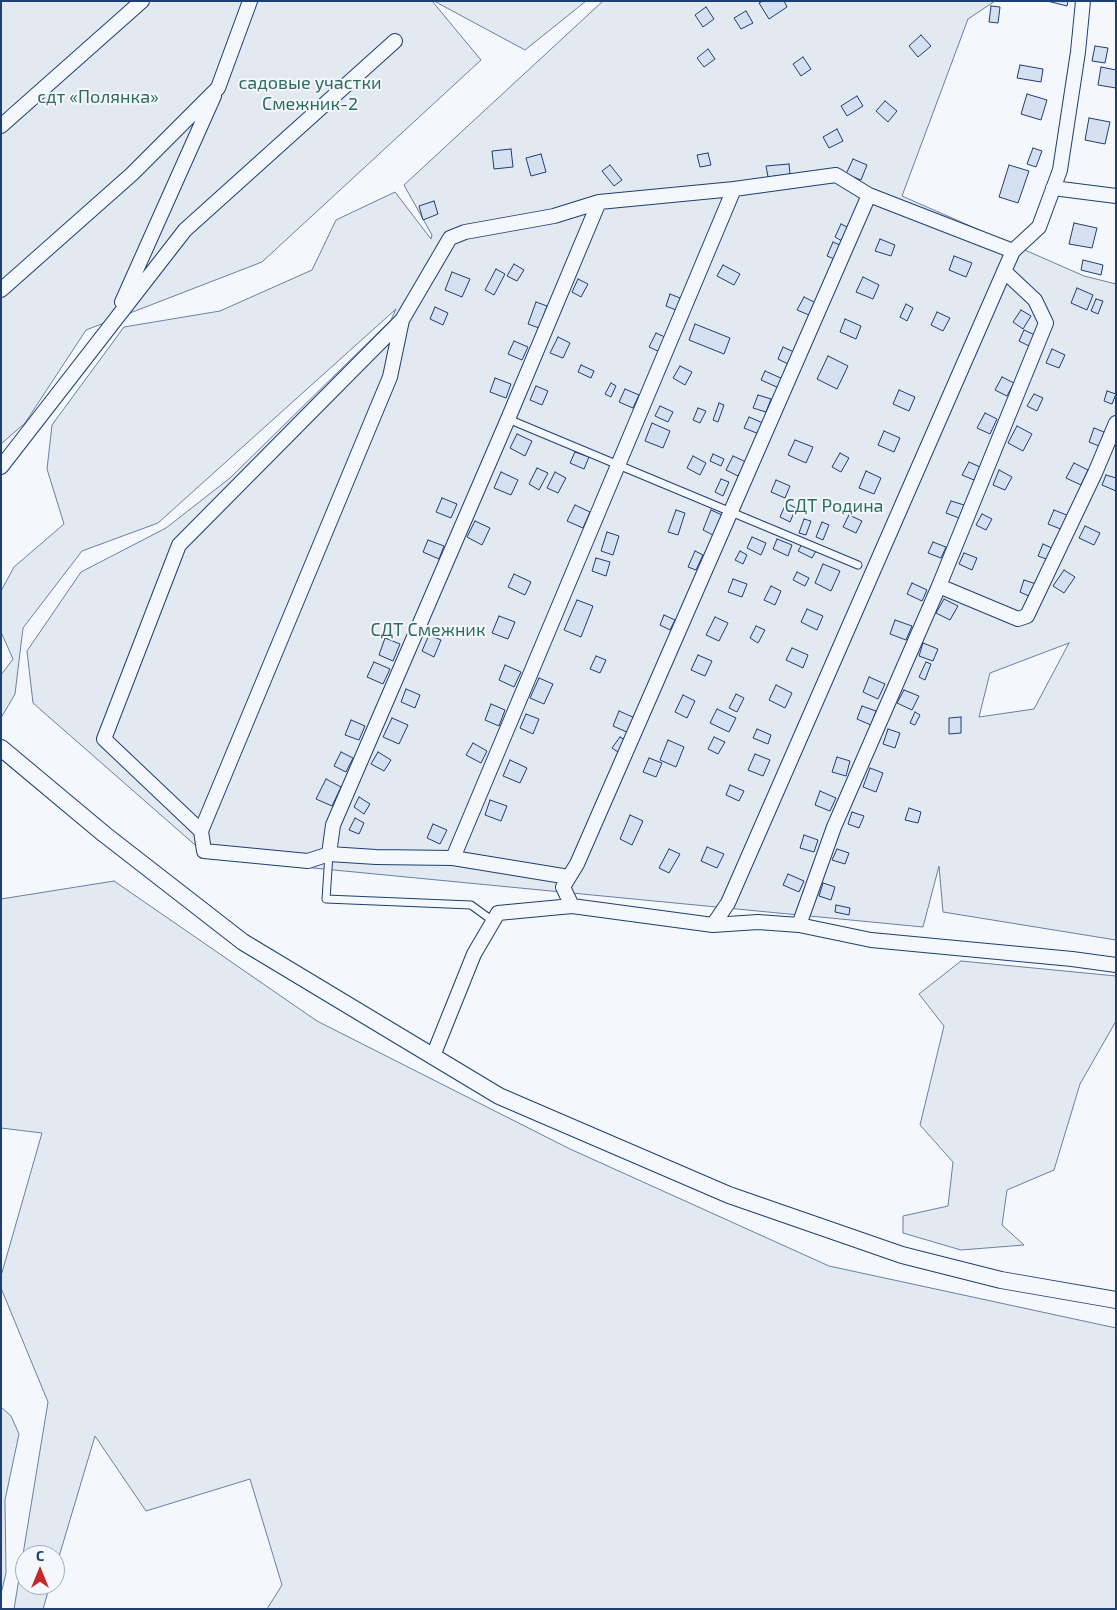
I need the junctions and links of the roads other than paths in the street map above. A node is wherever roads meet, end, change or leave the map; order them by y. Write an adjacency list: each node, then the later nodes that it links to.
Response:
1 (142, 1): 6 (street)
2 (250, 1): 5 (street)
3 (1084, 1): 7 (street)
4 (395, 41): 16 (street)
5 (218, 88): 14 (street); 16 (street)
6 (1, 126)
7 (1053, 188): 10 (street); 12 (street)
8 (734, 189): 9 (street); 11 (street); 19 (street)
9 (870, 195): 12 (street); 21 (street)
10 (1116, 196)
11 (599, 202): 15 (street); 17 (street)
12 (1013, 251): 13 (street)
13 (1004, 271): 23 (street); 31 (street)
14 (1, 290)
15 (402, 320): 25 (street); 25 (street)
16 (113, 323): 20 (street)
17 (508, 419): 19 (lane); 26 (street)
18 (1116, 424): 23 (street)
19 (618, 465): 21 (lane); 27 (street)
20 (1, 467)
21 (731, 512): 22 (lane); 28 (street)
22 (858, 565)
23 (939, 586): 32 (street)
24 (1, 748): 34 (street)
25 (201, 831): 26 (street)
26 (329, 854): 27 (street); 30 (lane)
27 (453, 858): 28 (street)
28 (569, 877): 29 (street)
29 (572, 906): 30 (street); 31 (street)
30 (493, 921): 34 (street)
31 (713, 925): 32 (street)
32 (799, 925): 33 (street)
33 (1116, 965)
34 (433, 1056): 35 (street)
35 (1116, 1300)

